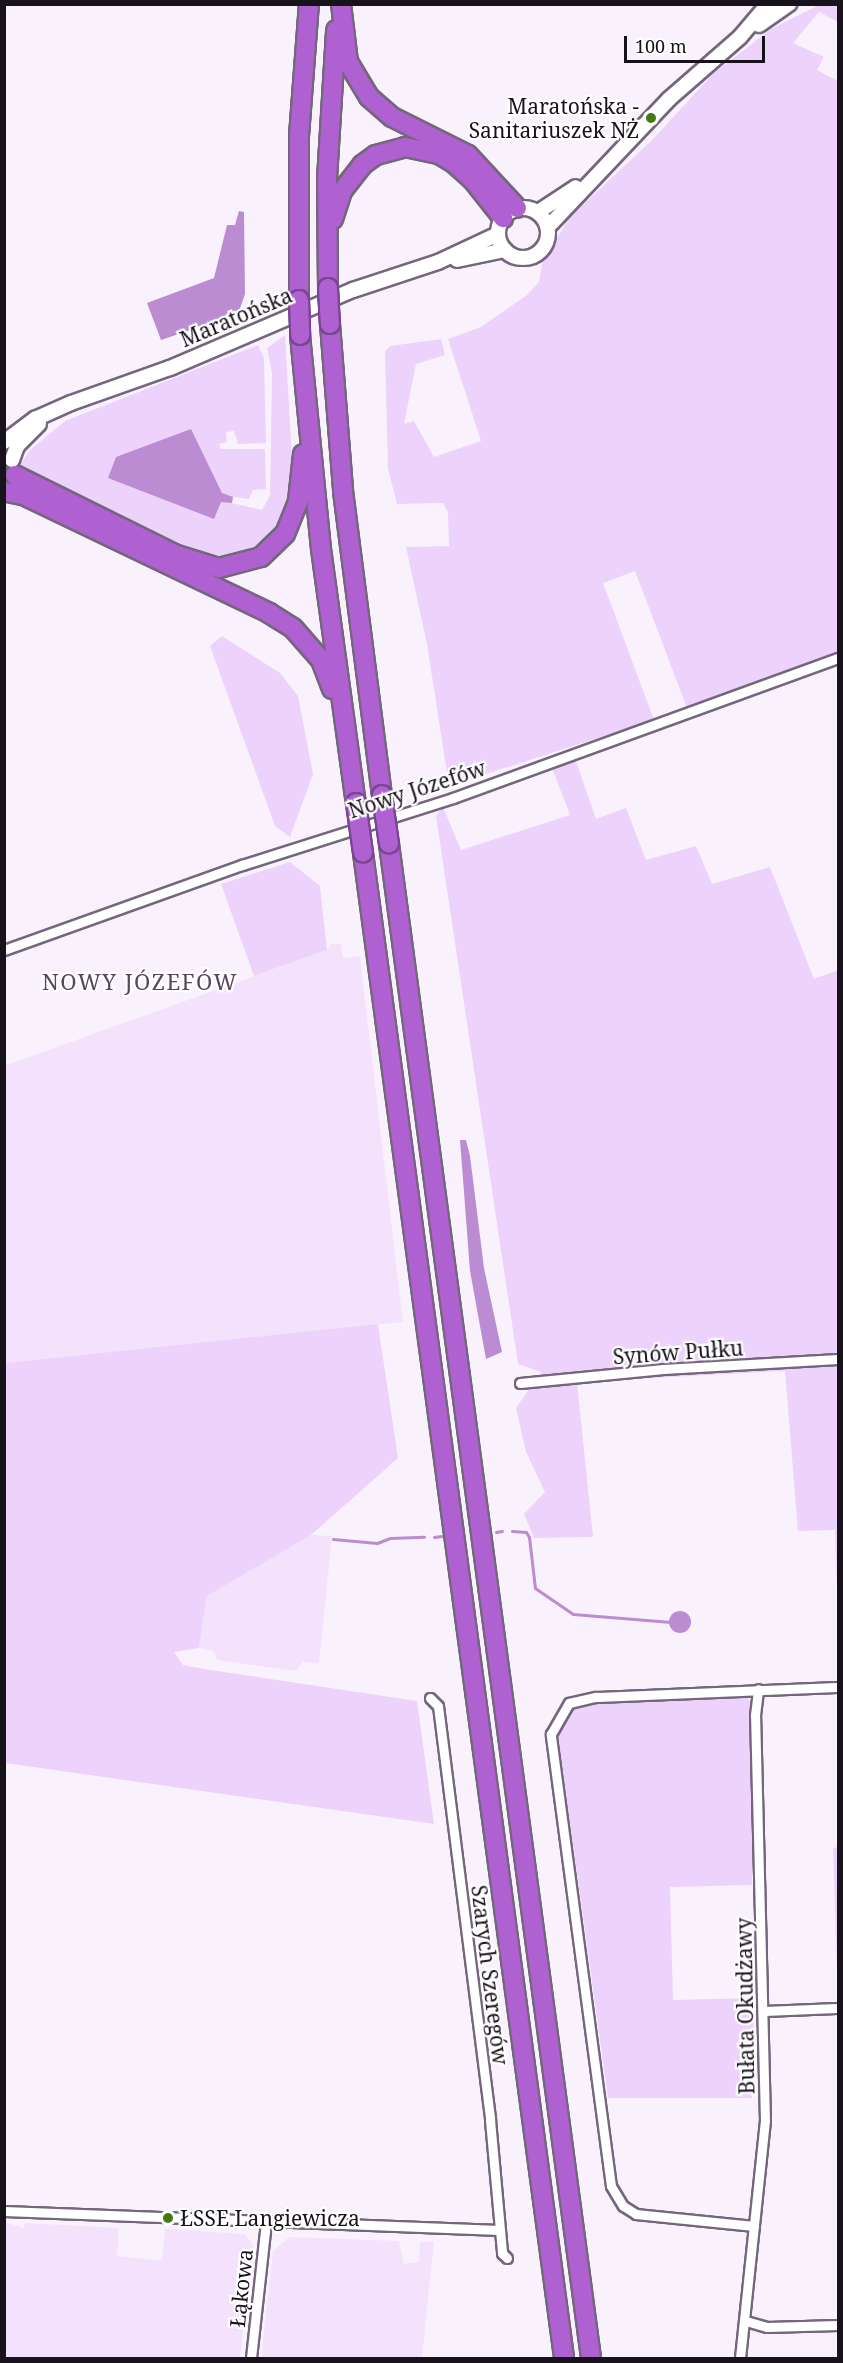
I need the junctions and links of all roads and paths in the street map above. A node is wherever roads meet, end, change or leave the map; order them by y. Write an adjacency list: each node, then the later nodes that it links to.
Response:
1 (309, 4): 14 (highway, bridge)
2 (339, 4): 8 (highway); 10 (highway)
3 (768, 4): 5 (main road)
4 (789, 4): 5 (main road)
5 (740, 37): 6 (main road)
6 (602, 168): 7 (main road); 9 (main road)
7 (538, 212): 8 (main road); 9 (main road)
8 (506, 220): 10 (highway); 11 (main road); 12 (main road, Maratońska)
9 (548, 227): 11 (main road)
10 (327, 241): 37 (highway, bridge)
11 (505, 250): 12 (main road, Maratońska)
12 (438, 262): 13 (main road, Maratońska)
13 (51, 412): 15 (main road, Maratońska); 16 (main road, Maratońska)
14 (307, 417): 16 (highway); 19 (highway)
15 (4, 442)
16 (11, 462): 17 (main road, Maratońska)
17 (6, 493): 19 (highway)
18 (838, 658): 20 (street, Nowy Józefów)
19 (345, 731): 36 (highway, bridge)
20 (4, 950)
21 (838, 1359): 22 (street, Synów Pułku)
22 (520, 1383)
23 (838, 1687): 24 (street)
24 (758, 1689): 27 (street, Bułata Okudżawy); 30 (street)
25 (430, 1698): 31 (street, Szarych Szeregów)
26 (838, 2008): 27 (street)
27 (763, 2011): 30 (street, Bułata Okudżawy)
28 (4, 2211): 29 (street)
29 (266, 2222): 31 (street); 35 (street, Łąkowa)
30 (753, 2226): 33 (street, Bułata Okudżawy)
31 (500, 2230): 32 (street, Szarych Szeregów)
32 (507, 2258)
33 (747, 2321): 34 (street); 38 (street, Bułata Okudżawy)
34 (838, 2325)
35 (251, 2358)
36 (564, 2358)
37 (591, 2358)
38 (740, 2358)

